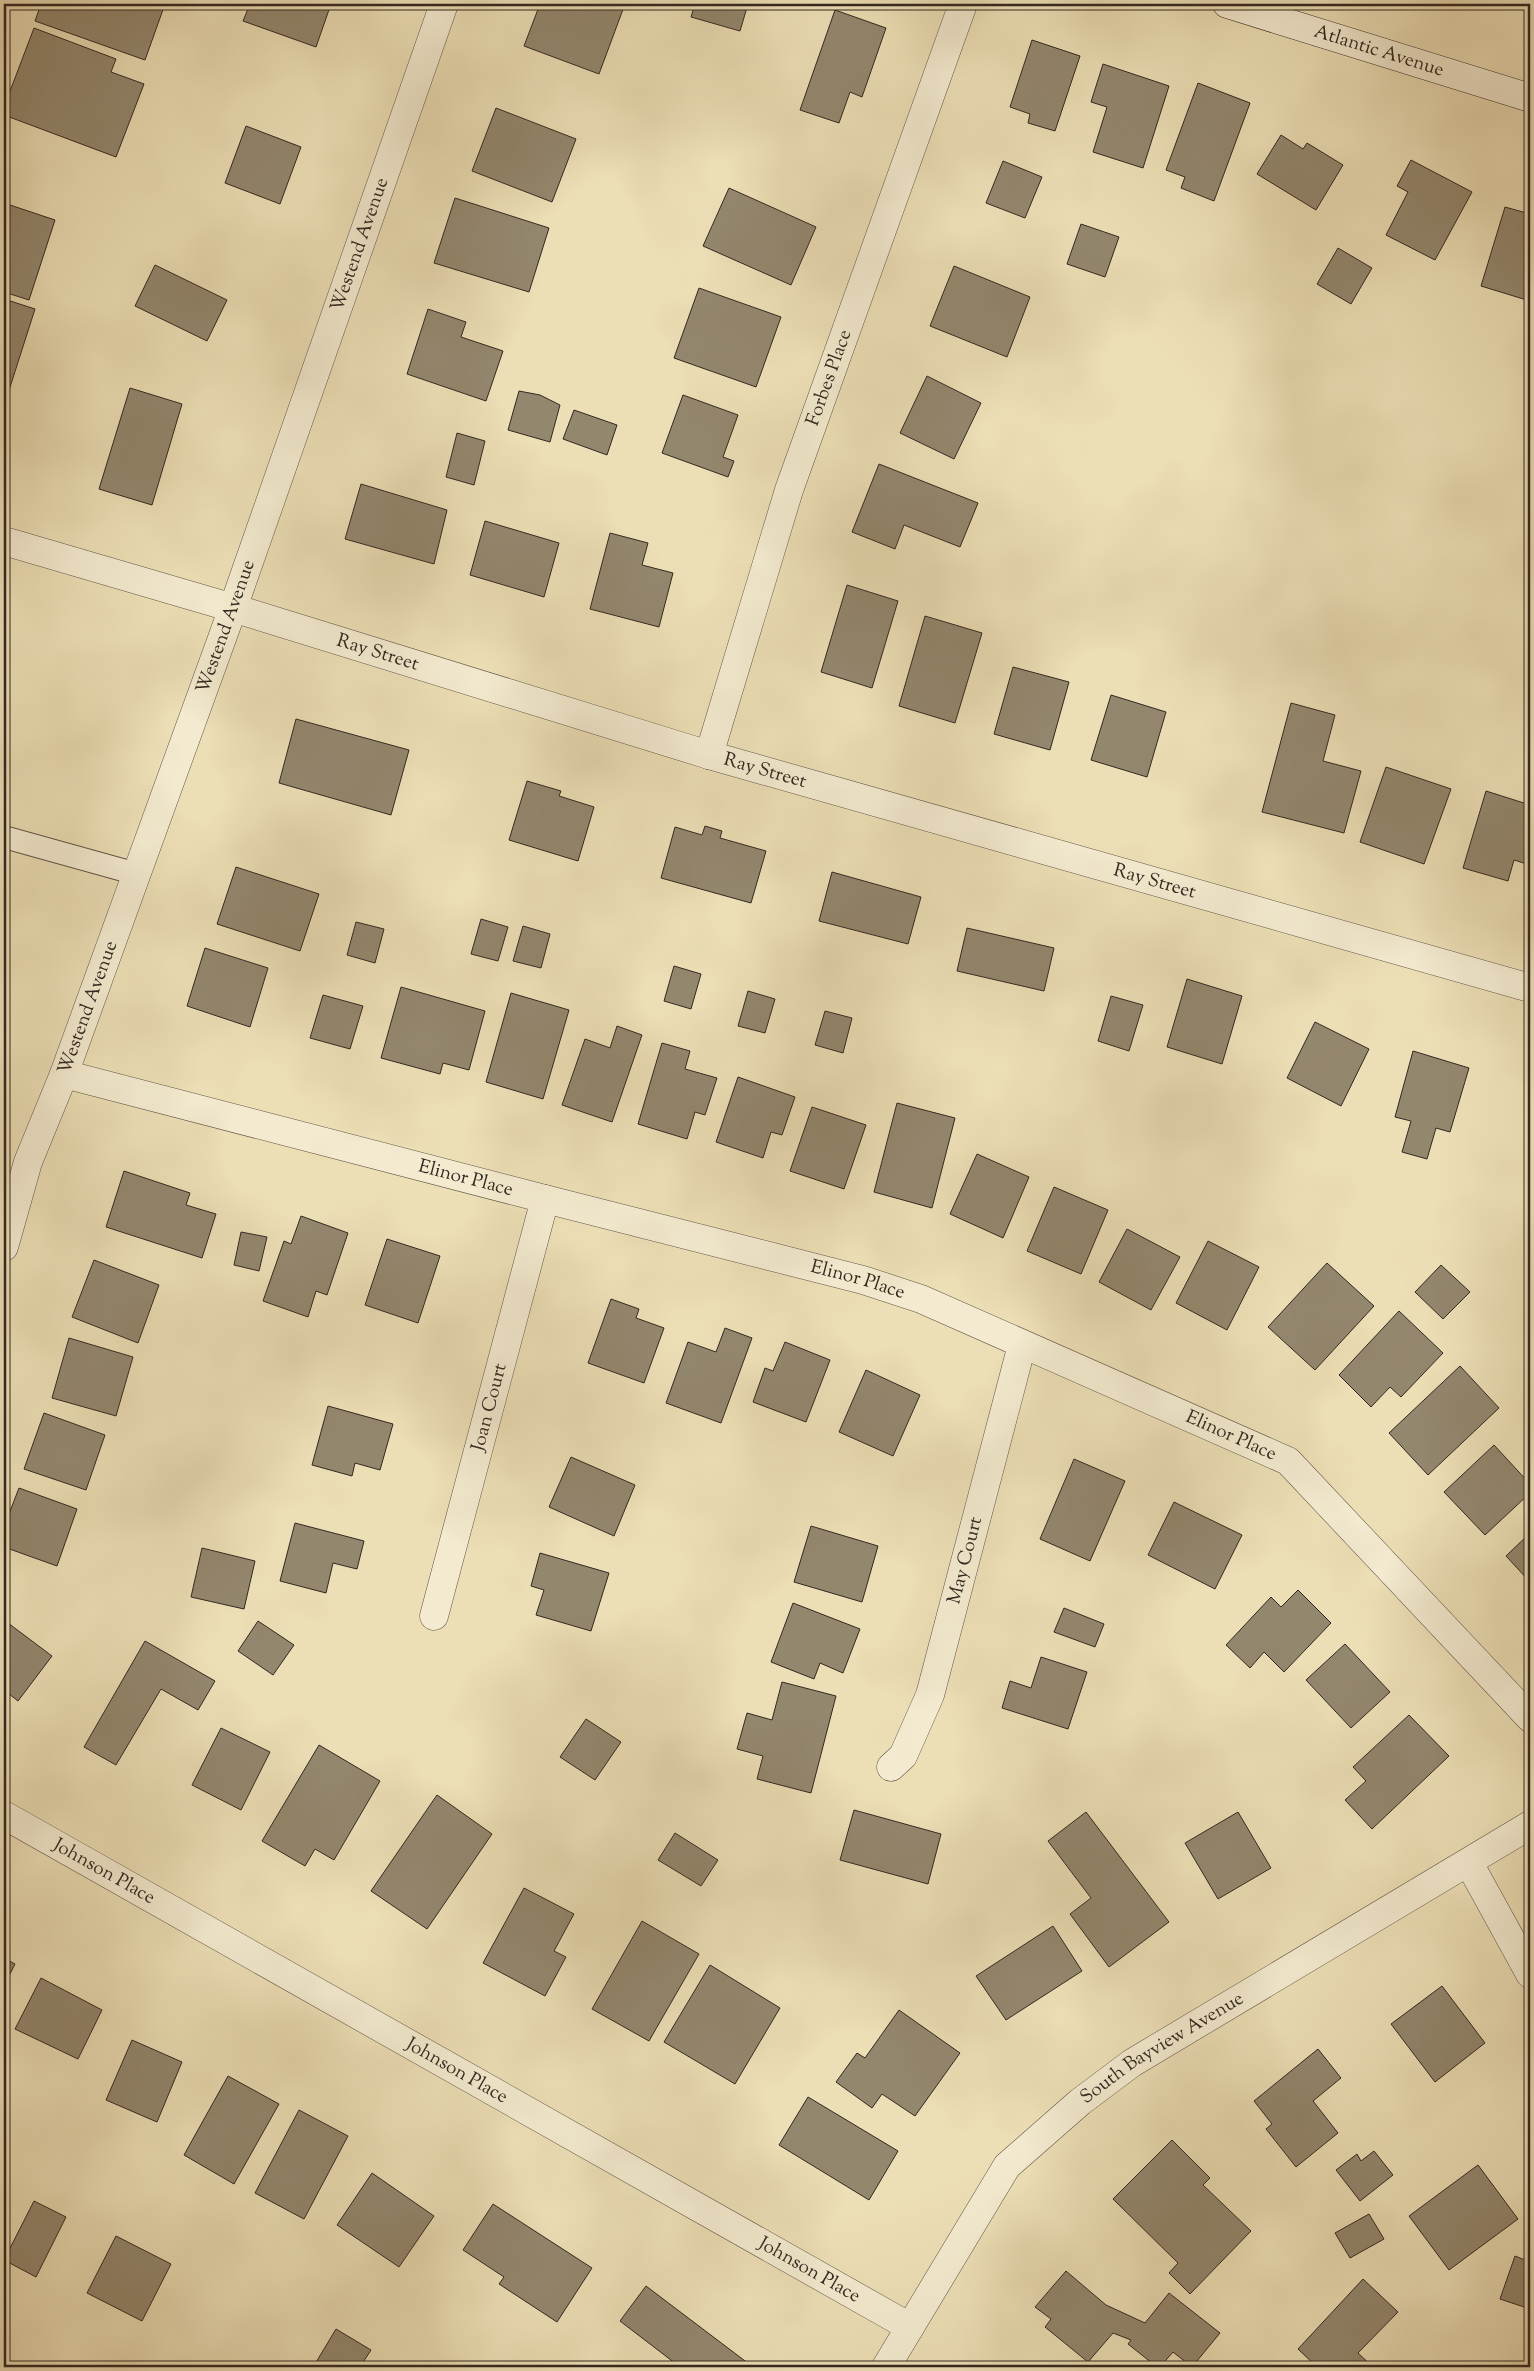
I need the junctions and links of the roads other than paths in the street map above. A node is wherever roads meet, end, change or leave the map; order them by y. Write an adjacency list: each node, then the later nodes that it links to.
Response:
1 (444, 4): 6 (street, Westend Avenue)
2 (963, 4): 7 (street, Forbes Place)
3 (1227, 4): 4 (street, Atlantic Avenue)
4 (1530, 98)
5 (4, 541): 6 (street, Ray Street)
6 (233, 608): 7 (street, Ray Street); 9 (street, Westend Avenue)
7 (709, 755): 10 (street, Ray Street)
8 (4, 837): 9 (lane)
9 (137, 874): 11 (street, Westend Avenue)
10 (1530, 988)
11 (64, 1074): 12 (street, Westend Avenue); 13 (street, Elinor Place)
12 (16, 1161): 14 (street, Westend Avenue)
13 (545, 1199): 15 (street, Elinor Place); 16 (street, Joan Court)
14 (4, 1247)
15 (1022, 1345): 17 (street, Elinor Place); 18 (street, May Court)
16 (434, 1616)
17 (1530, 1718)
18 (891, 1767)
19 (4, 1815): 23 (street, Johnson Place)
20 (1530, 1825): 21 (street, South Bayview Avenue)
21 (1469, 1863): 22 (street); 23 (street, South Bayview Avenue)
22 (1530, 1974)
23 (910, 2327): 24 (street, South Bayview Avenue)
24 (886, 2367)

